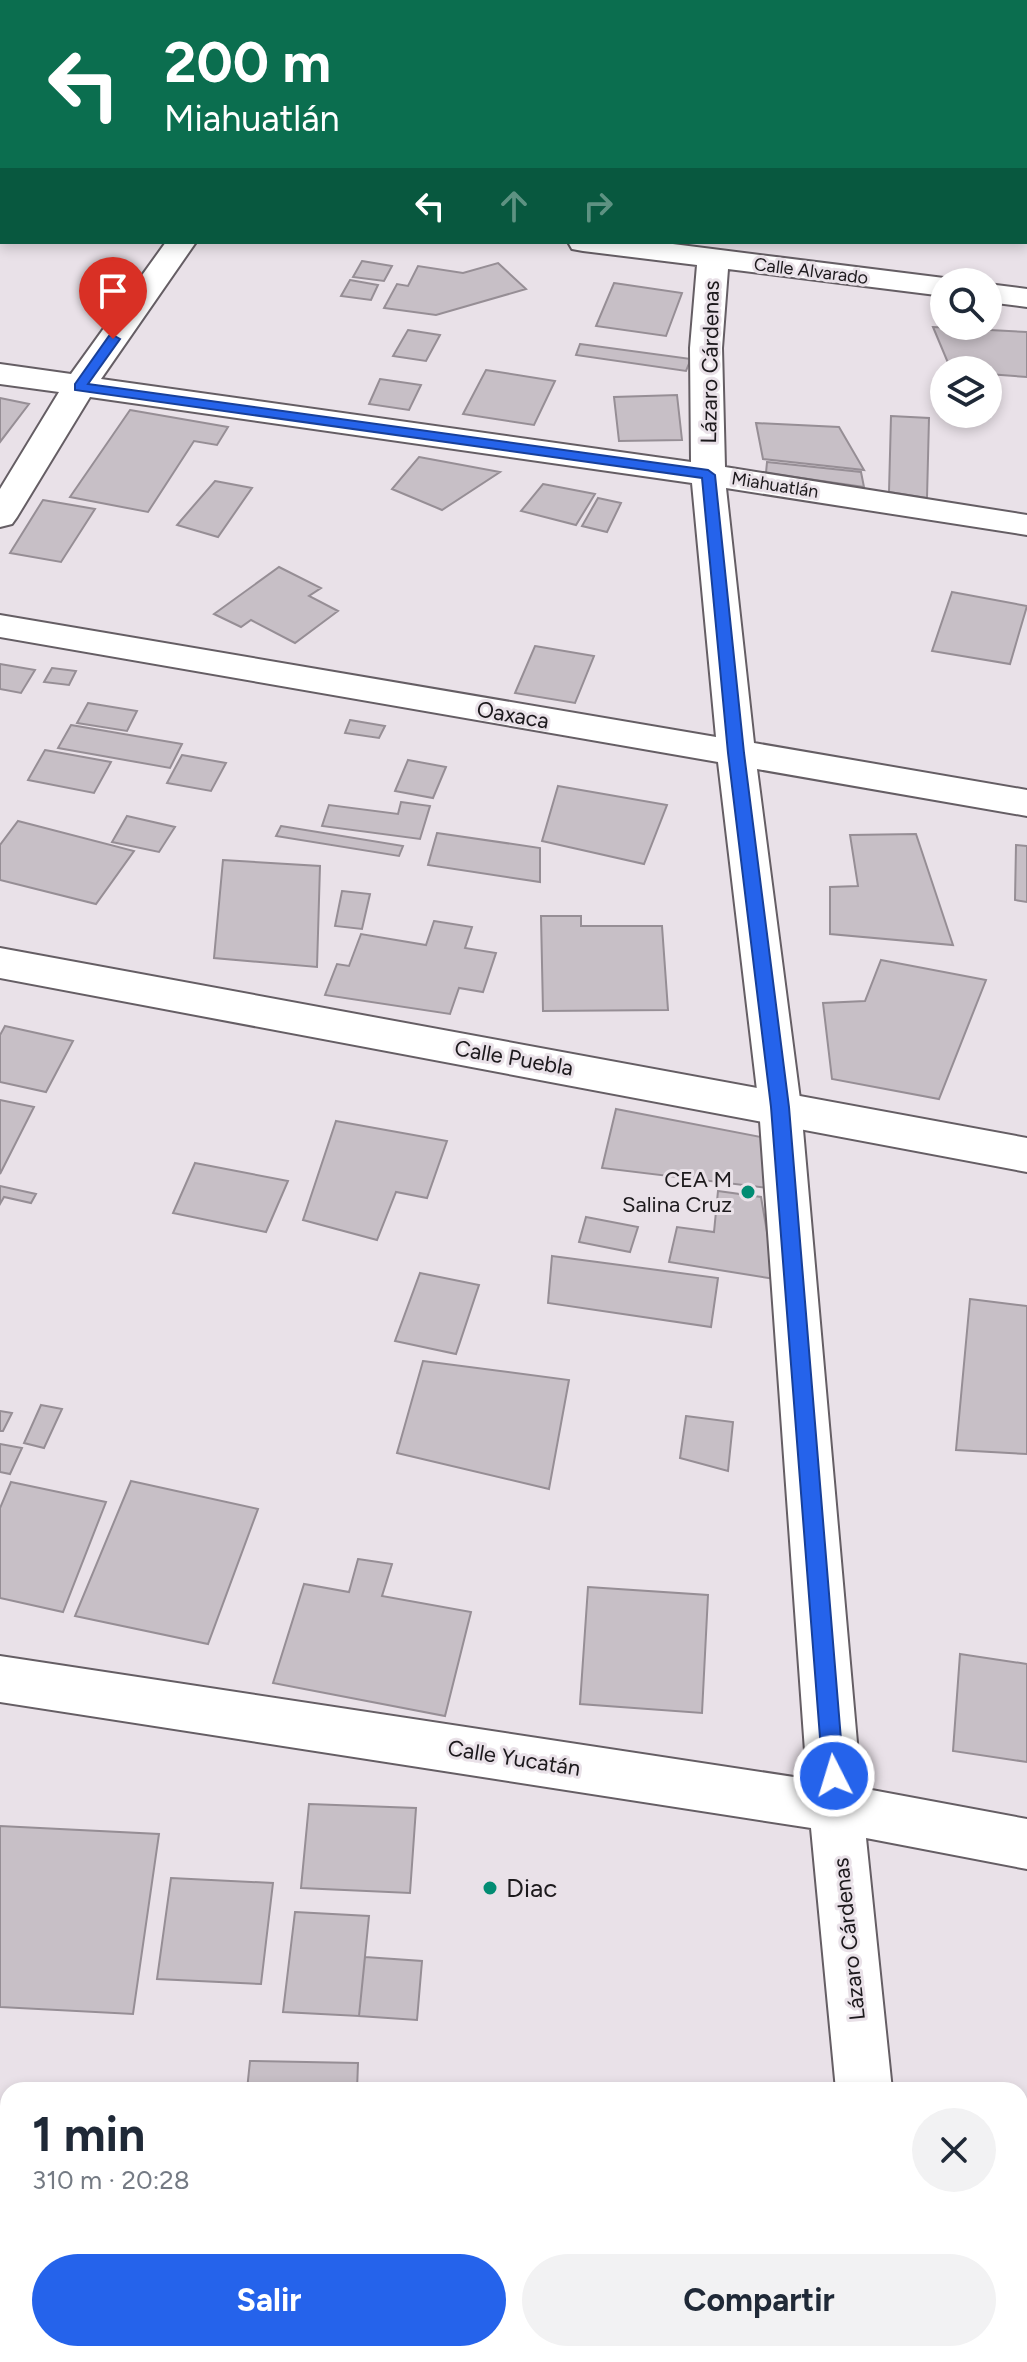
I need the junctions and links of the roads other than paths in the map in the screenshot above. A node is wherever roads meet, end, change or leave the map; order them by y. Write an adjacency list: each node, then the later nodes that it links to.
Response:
1 (180, 244): 8 (street)
2 (599, 244): 3 (street, Calle Alvarado)
3 (713, 258): 4 (street, Calle Alvarado); 9 (street, Lázaro Cárdenas)
4 (930, 285)
5 (1002, 295): 6 (street)
6 (1027, 298)
7 (0, 374): 8 (street, Miahuatlán)
8 (79, 387): 9 (street, Miahuatlán); 10 (street)
9 (708, 475): 11 (street, Miahuatlán); 13 (street, Lázaro Cárdenas)
10 (0, 517)
11 (1027, 525)
12 (0, 626): 13 (street, Oaxaca)
13 (736, 753): 14 (street, Oaxaca); 16 (street, Lázaro Cárdenas)
14 (1027, 803)
15 (0, 963): 16 (street, Calle Puebla)
16 (780, 1107): 17 (street, Calle Puebla); 19 (street, Lázaro Cárdenas)
17 (1027, 1155)
18 (0, 1679): 19 (street, Calle Yucatán)
19 (836, 1808): 20 (street, Calle Yucatán); 21 (street, Lázaro Cárdenas)
20 (1027, 1844)
21 (863, 2082)

